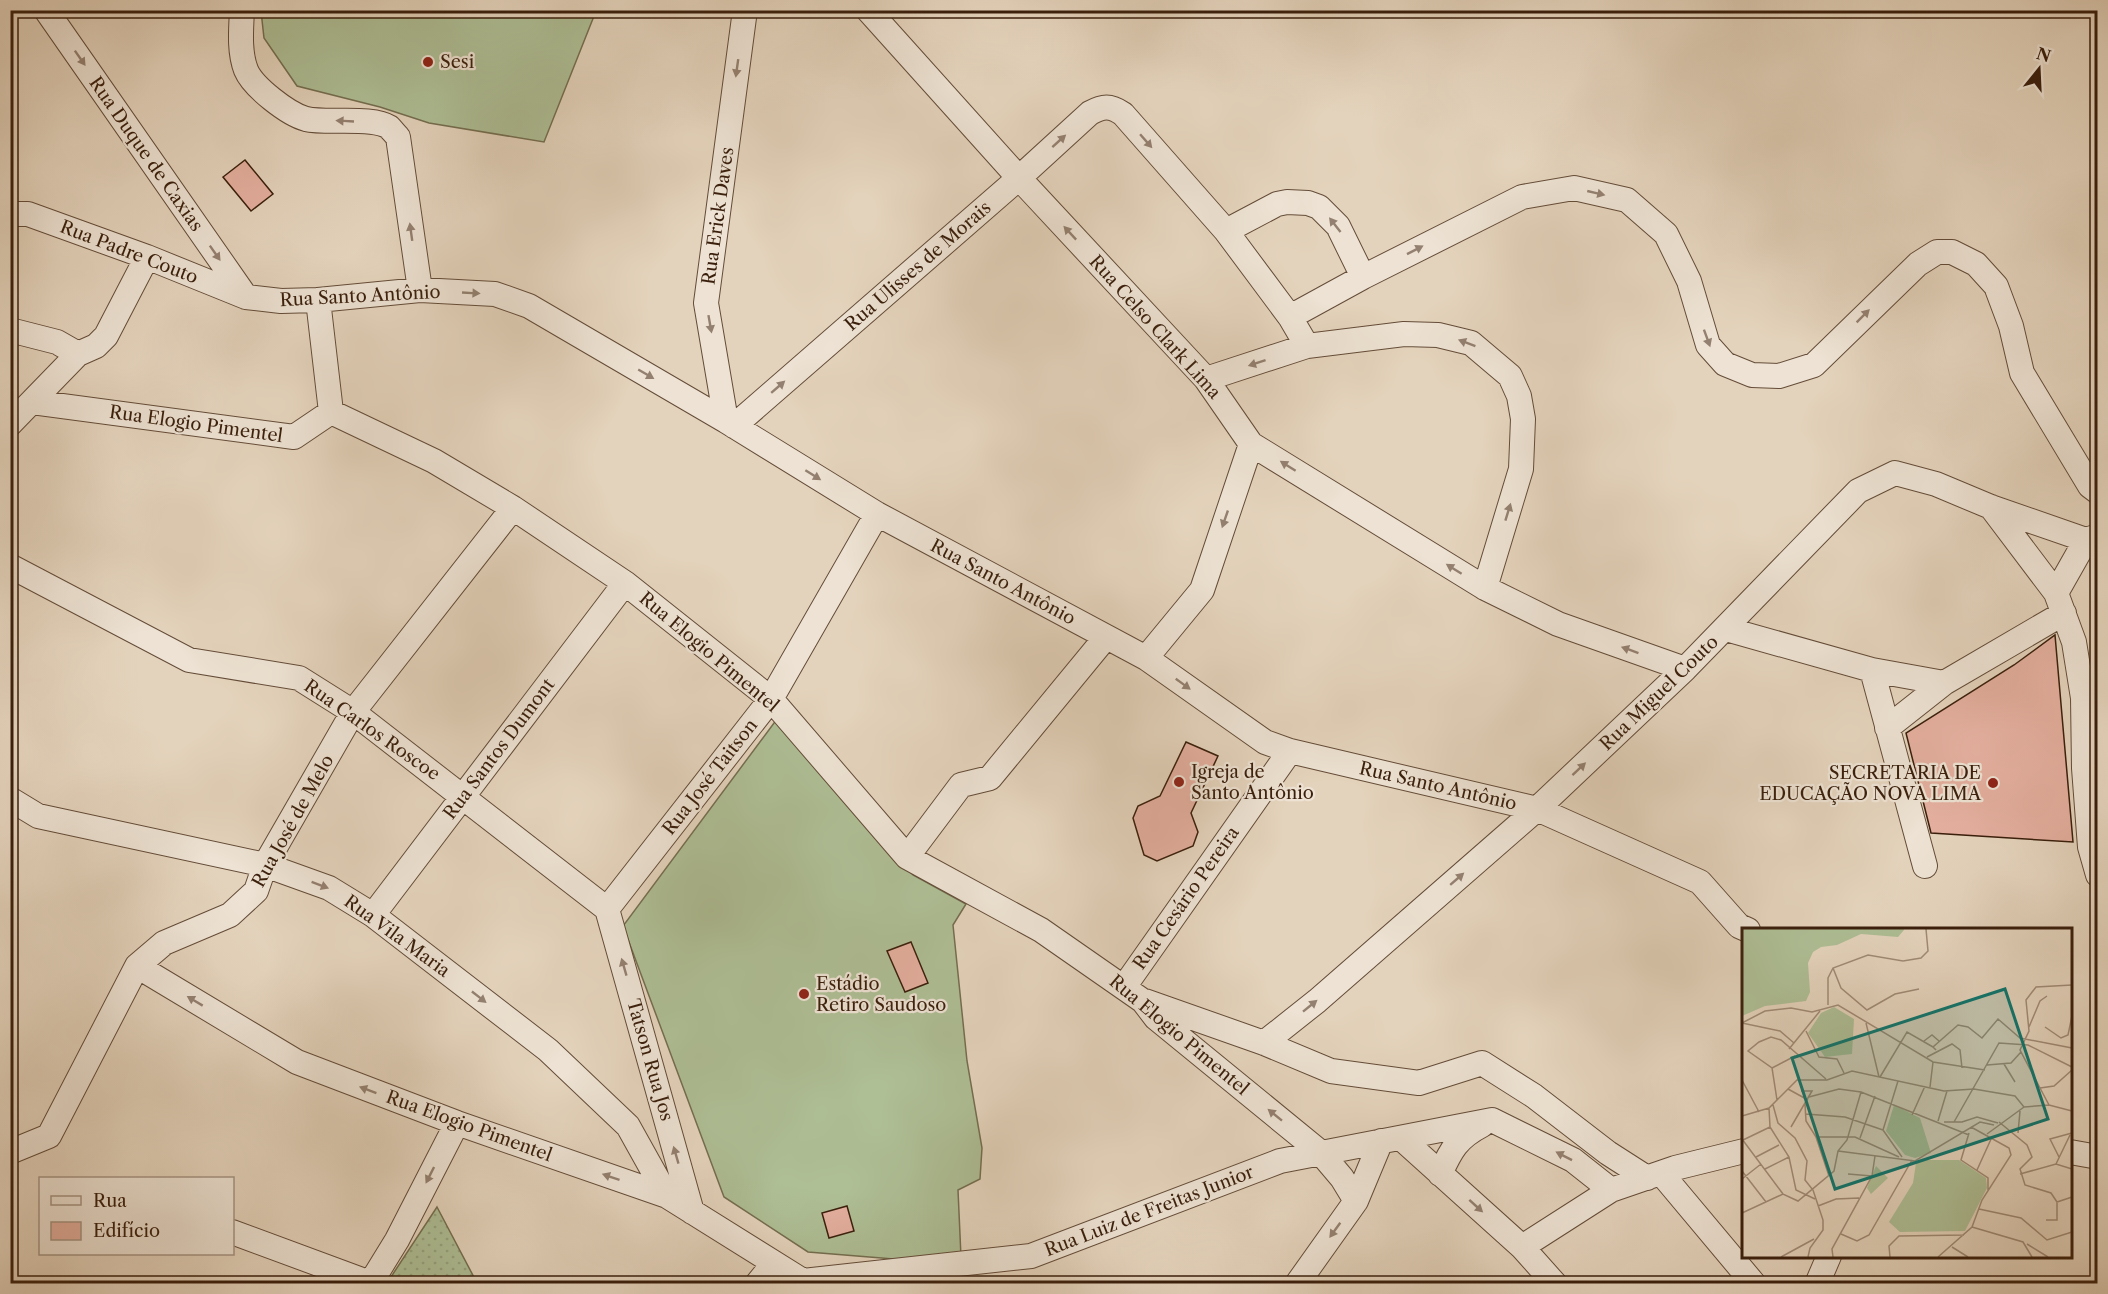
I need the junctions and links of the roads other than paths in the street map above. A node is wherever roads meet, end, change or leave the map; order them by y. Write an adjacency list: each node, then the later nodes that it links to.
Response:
1 (46, 10): 11 (street, Rua Duque de Caxias, one-way to 11)
2 (242, 10): 10 (street, one-way to 2)
3 (745, 10): 20 (street, Rua Erick Daves, one-way to 20)
4 (868, 10): 5 (street, Rua Celso Clark Lima)
5 (1019, 178): 7 (street, Rua Ulisses de Morais, one-way to 7); 17 (street, Rua Celso Clark Lima, one-way to 5); 20 (street, Rua Ulisses de Morais, one-way to 5)
6 (10, 214): 8 (street, Rua Padre Couto)
7 (1226, 231): 9 (street, one-way to 7); 13 (street)
8 (147, 257): 11 (street, Rua Padre Couto); 16 (street)
9 (1363, 277): 13 (street); 22 (street, one-way to 22)
10 (420, 290): 12 (street, Rua Santo Antônio); 20 (street, Rua Santo Antônio, one-way to 20)
11 (246, 297): 12 (street, Rua Santo Antônio)
12 (318, 300): 18 (street)
13 (1290, 316): 15 (street)
14 (10, 330): 16 (street)
15 (1307, 346): 17 (street, one-way to 17); 29 (street, one-way to 15)
16 (78, 354): 19 (street)
17 (1206, 379): 21 (street, Rua Celso Clark Lima)
18 (331, 411): 19 (street, Rua Elogio Pimentel); 24 (street, Rua Elogio Pimentel)
19 (17, 414)
20 (730, 424): 25 (street, Rua Santo Antônio, one-way to 25)
21 (1251, 444): 29 (street, Rua Celso Clark Lima, one-way to 21); 33 (street, one-way to 33)
22 (2097, 492)
23 (1991, 507): 26 (street, Rua Miguel Couto); 30 (street); 31 (street, Rua Miguel Couto)
24 (513, 508): 28 (street, Rua Elogio Pimentel); 38 (street, Rua José de Melo)
25 (877, 514): 32 (street, Rua Santo Antônio); 37 (street, Rua José Taitson)
26 (2094, 541): 30 (street)
27 (10, 566): 38 (street, Rua Carlos Roscoe)
28 (625, 583): 37 (street, Rua Elogio Pimentel); 41 (street, Rua Santos Dumont)
29 (1485, 588): 34 (street, Rua Celso Clark Lima, one-way to 29)
30 (2060, 603): 36 (street); 47 (street)
31 (1726, 629): 34 (street, Rua Miguel Couto); 35 (street)
32 (1106, 637): 33 (street, Rua Santo Antônio); 44 (street)
33 (1146, 658): 40 (street, Rua Santo Antônio, one-way to 40)
34 (1685, 669): 43 (street, Rua Miguel Couto, one-way to 34)
35 (1872, 670): 36 (street); 39 (street)
36 (1944, 683): 39 (street)
37 (771, 699): 44 (street, Rua Elogio Pimentel); 48 (street, Rua José Taitson)
38 (353, 712): 41 (street, Rua Carlos Roscoe); 45 (street, Rua José de Melo)
39 (1887, 728): 46 (street)
40 (1290, 751): 43 (street, Rua Santo Antônio); 52 (street, Rua Cesário Pereira)
41 (463, 795): 48 (street, Rua Carlos Roscoe); 49 (street, Rua Santos Dumont)
42 (10, 799): 45 (street, Rua Vila Maria)
43 (1536, 809): 50 (street, Rua Santo Antônio); 53 (street, Rua Miguel Couto, one-way to 43)
44 (907, 857): 52 (street, Rua Elogio Pimentel)
45 (266, 865): 49 (street, Rua Vila Maria, one-way to 49); 51 (street, Rua José de Melo)
46 (1925, 866)
47 (2097, 874)
48 (607, 909): 67 (street, Tatson Rua Jos, one-way to 48)
49 (373, 915): 65 (street, Rua Vila Maria, one-way to 65)
50 (1744, 928)
51 (137, 966): 55 (street, Rua Elogio Pimentel, one-way to 51); 58 (street, Rua José de Melo)
52 (1133, 994): 53 (street); 59 (street, Rua Elogio Pimentel, one-way to 52)
53 (1264, 1043): 63 (street)
54 (1492, 1120): 56 (street, Rua Luiz de Freitas Junior); 62 (street); 64 (street, one-way to 54)
55 (457, 1123): 65 (street, Rua Elogio Pimentel, one-way to 55); 73 (street, one-way to 73)
56 (1391, 1140): 59 (street, Rua Luiz de Freitas Junior); 62 (street); 66 (street)
57 (1742, 1151): 63 (street)
58 (10, 1152)
59 (1320, 1152): 66 (street, Rua Elogio Pimentel); 72 (street, Rua Luiz de Freitas Junior)
60 (2072, 1152): 61 (street)
61 (2097, 1157)
62 (1440, 1174): 69 (street, one-way to 69)
63 (1654, 1176): 64 (street); 77 (street)
64 (1611, 1190): 69 (street)
65 (666, 1196): 67 (street, Rua Elogio Pimentel)
66 (1356, 1201): 75 (street, one-way to 75)
67 (692, 1212): 71 (street, Rua Elogio Pimentel)
68 (234, 1233): 73 (street)
69 (1522, 1247): 76 (street)
70 (1828, 1258): 78 (street)
71 (774, 1263): 72 (street, Rua Elogio Pimentel); 74 (street)
72 (803, 1281)
73 (370, 1283)
74 (757, 1284)
75 (1297, 1284)
76 (1555, 1284)
77 (1754, 1284)
78 (1817, 1284)

